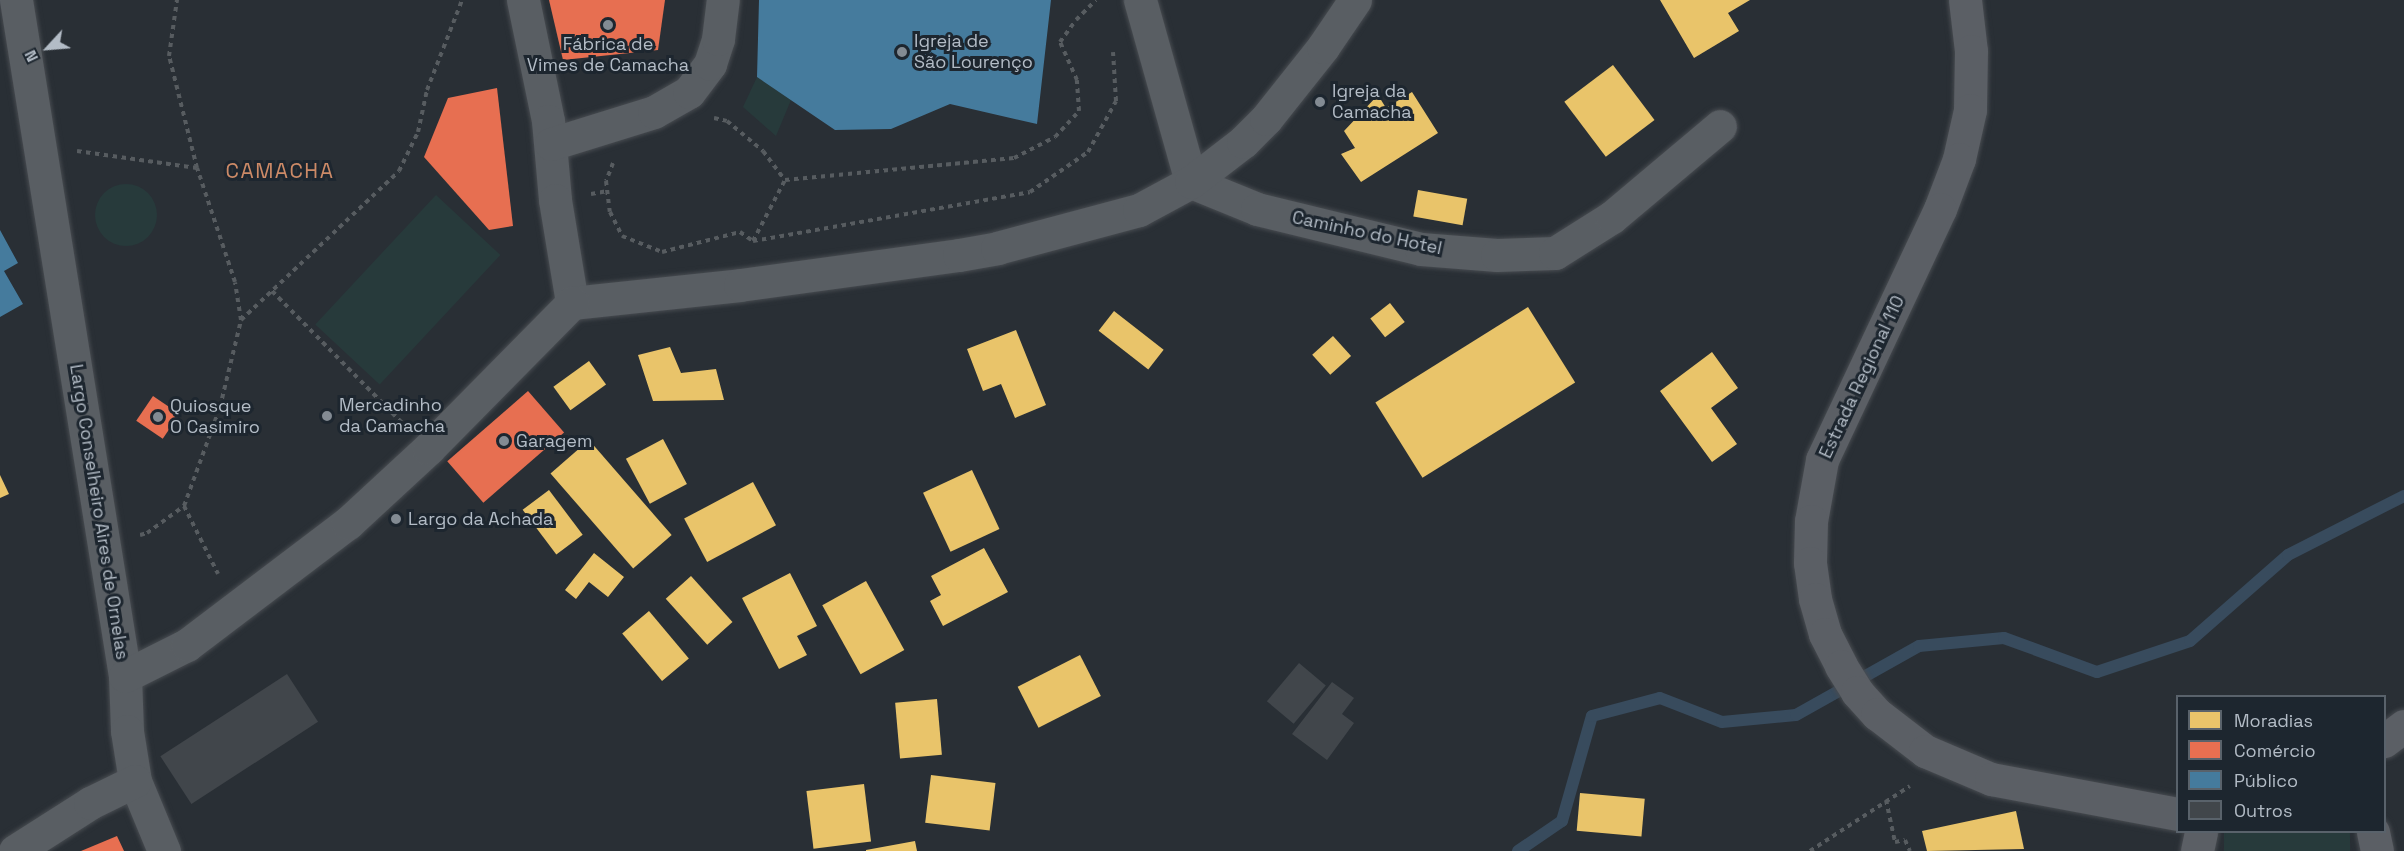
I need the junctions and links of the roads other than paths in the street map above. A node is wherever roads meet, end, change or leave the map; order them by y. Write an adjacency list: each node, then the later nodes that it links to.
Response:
1 (16, 0): 11 (street, Largo Conselheiro Aires de Ornelas)
2 (523, 0): 8 (street)
3 (723, 0): 8 (street)
4 (1140, 0): 9 (street)
5 (1355, 0): 9 (street)
6 (1965, 0): 15 (main road, Estrada Regional 110)
7 (1720, 126): 9 (street, Caminho do Hotel)
8 (551, 144): 10 (street)
9 (1191, 182): 10 (street)
10 (572, 303): 11 (street, Largo Conselheiro Aires de Ornelas)
11 (125, 676): 14 (street)
12 (2404, 726): 13 (main road)
13 (2386, 740)
14 (135, 780): 18 (street); 19 (street)
15 (2176, 814)
16 (2201, 833): 20 (main road)
17 (2373, 833): 21 (main road)
18 (15, 851)
19 (164, 851)
20 (2197, 851)
21 (2377, 851)

